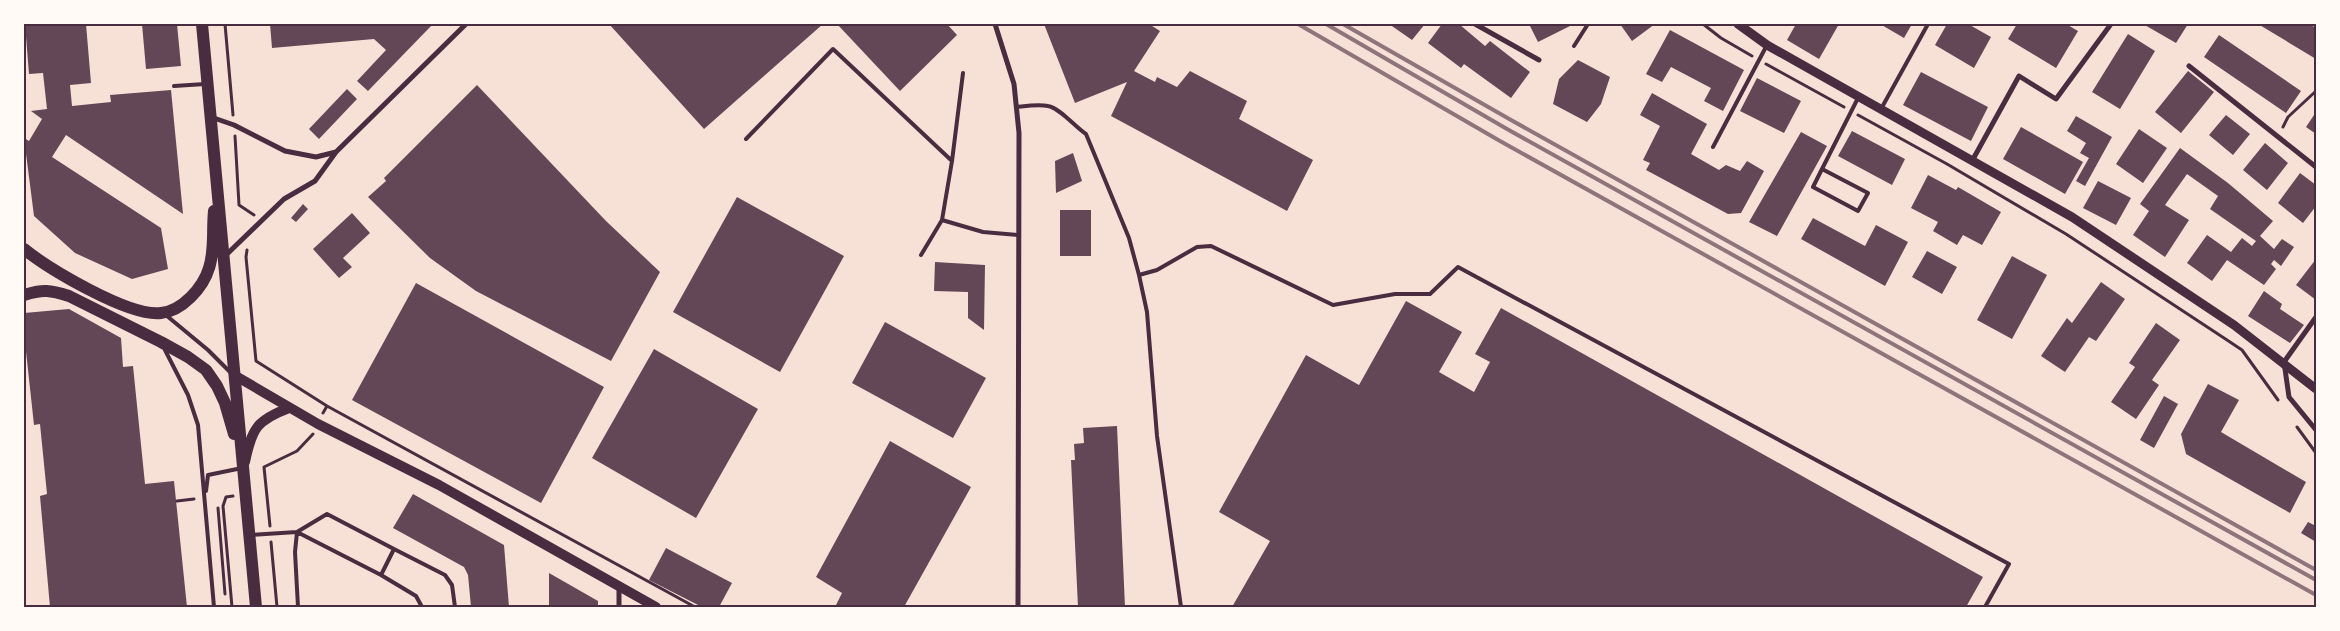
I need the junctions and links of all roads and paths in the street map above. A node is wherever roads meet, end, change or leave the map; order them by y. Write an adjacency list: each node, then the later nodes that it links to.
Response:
1 (202, 24): 17 (main road)
2 (225, 24): 25 (path)
3 (466, 24): 29 (street)
4 (995, 24): 21 (street)
5 (1475, 24): 13 (street)
6 (1588, 24): 12 (lane)
7 (1703, 24): 14 (path)
8 (1738, 24): 11 (street)
9 (1928, 24): 22 (lane)
10 (2111, 24): 31 (street)
11 (1767, 45): 14 (lane); 20 (street)
12 (1574, 46)
13 (1539, 60)
14 (1758, 60): 23 (path); 28 (lane)
15 (2189, 66): 26 (street)
16 (962, 74): 30 (lane)
17 (208, 84): 18 (lane); 24 (main road)
18 (174, 86)
19 (2316, 91): 26 (path)
20 (1858, 98): 22 (street); 23 (lane)
21 (1016, 107): 37 (street); 42 (lane)
22 (1880, 110): 31 (street)
23 (1851, 112): 33 (lane); 50 (path)
24 (211, 116): 25 (street); 34 (main road)
25 (234, 124): 29 (street); 36 (path)
26 (2277, 136): 32 (street)
27 (746, 139): 30 (lane)
28 (1713, 147)
29 (336, 152): 36 (street)
30 (952, 161): 35 (lane)
31 (1972, 161): 47 (street)
32 (2316, 167)
33 (1822, 169): 33 (lane)
34 (217, 187): 41 (main road); 44 (main road)
35 (942, 220): 37 (lane); 40 (lane)
36 (262, 221): 41 (street)
37 (1019, 235): 80 (street)
38 (252, 244): 51 (path)
39 (24, 249): 44 (main road)
40 (921, 255)
41 (224, 256): 48 (main road)
42 (1140, 275): 81 (lane); 82 (lane)
43 (24, 295): 46 (main road)
44 (163, 313): 48 (lane)
45 (2316, 317): 47 (street)
46 (161, 342): 57 (main road); 58 (lane)
47 (2284, 362): 49 (street); 55 (street)
48 (234, 376): 52 (main road); 57 (main road)
49 (2316, 389)
50 (2280, 403)
51 (327, 406): 53 (path); 79 (path)
52 (289, 408): 53 (main road); 57 (main road)
53 (318, 424): 64 (path); 68 (main road)
54 (2297, 426): 56 (path)
55 (2316, 430)
56 (2316, 453)
57 (244, 468): 58 (lane); 65 (main road)
58 (204, 498): 70 (lane)
59 (226, 498): 71 (path)
60 (194, 499): 61 (path)
61 (177, 501)
62 (218, 508): 69 (path)
63 (297, 532): 64 (lane); 66 (lane); 67 (lane); 74 (lane)
64 (271, 533): 65 (lane); 73 (path)
65 (250, 535): 72 (main road)
66 (394, 549): 67 (lane); 76 (lane)
67 (381, 575): 75 (lane)
68 (619, 587): 77 (street); 78 (main road)
69 (225, 597)
70 (214, 607)
71 (232, 607)
72 (256, 607)
73 (277, 607)
74 (298, 607)
75 (422, 607)
76 (455, 607)
77 (619, 607)
78 (656, 607)
79 (695, 607)
80 (1018, 607)
81 (1181, 607)
82 (1985, 607)

